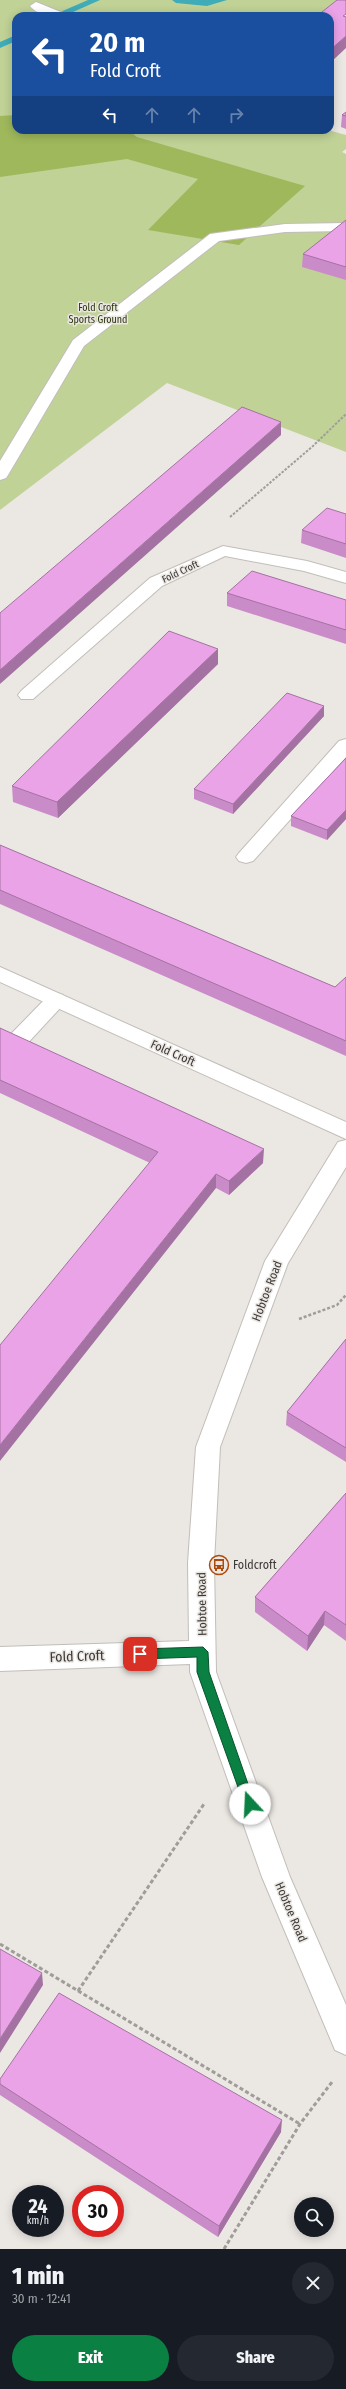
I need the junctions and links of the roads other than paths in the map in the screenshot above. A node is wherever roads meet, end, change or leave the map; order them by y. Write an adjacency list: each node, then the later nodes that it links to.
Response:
1 (36, 6): 2 (street)
2 (50, 12)
3 (346, 227): 4 (street)
4 (0, 475)
5 (346, 578): 6 (street, Fold Croft)
6 (27, 695)
7 (346, 745): 8 (street)
8 (246, 857)
9 (0, 974): 10 (street, Fold Croft)
10 (56, 1000): 11 (street); 12 (street, Fold Croft)
11 (18, 1041)
12 (346, 1131)
13 (346, 1148): 14 (street, Hobtoe Road)
14 (203, 1652): 15 (street, Fold Croft); 16 (street, Hobtoe Road)
15 (0, 1659)
16 (346, 2040)

